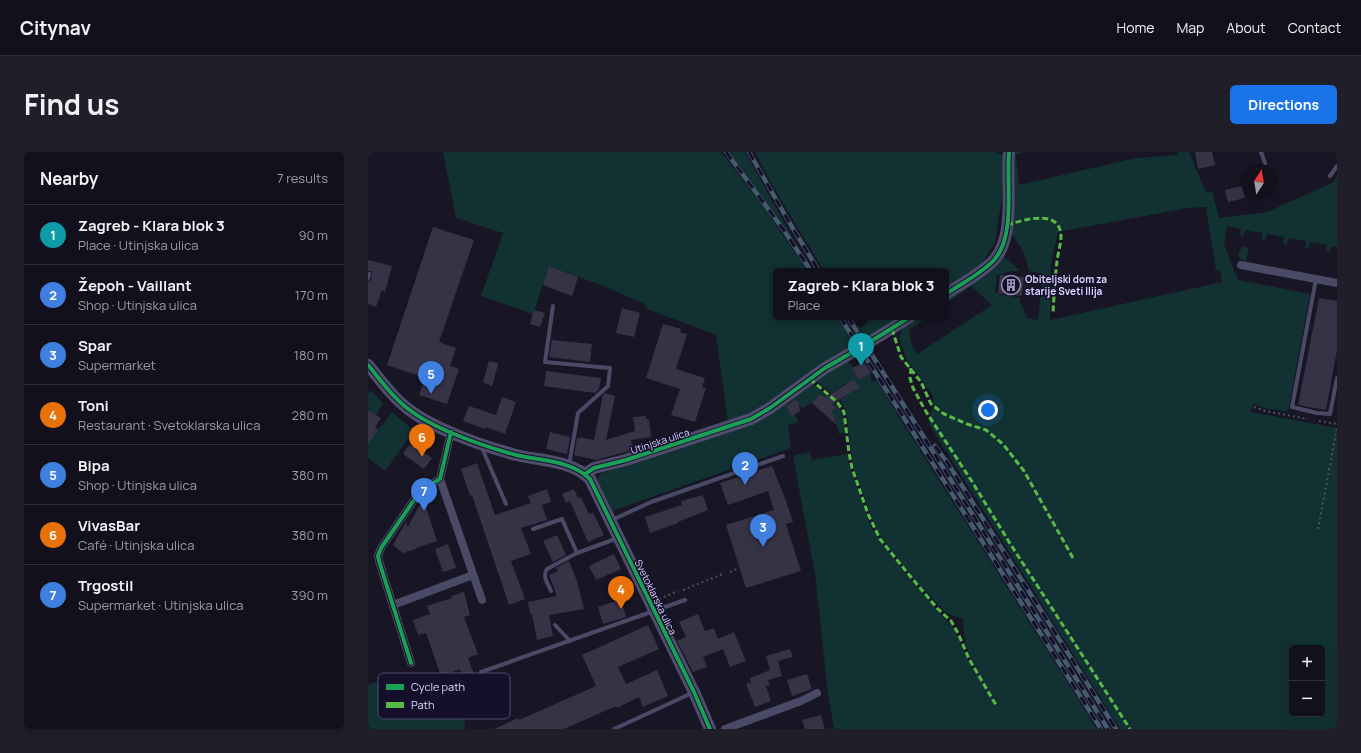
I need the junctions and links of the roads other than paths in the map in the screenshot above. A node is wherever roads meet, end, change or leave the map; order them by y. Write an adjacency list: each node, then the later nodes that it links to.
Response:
1 (1009, 152): 9 (street)
2 (1261, 152): 3 (lane)
3 (1265, 163)
4 (1337, 166): 5 (lane)
5 (1330, 176)
6 (1241, 265): 7 (street)
7 (1316, 279): 8 (street); 13 (lane)
8 (1337, 283)
9 (949, 292)
10 (553, 306): 17 (lane)
11 (905, 320): 18 (street, Utinjska ulica)
12 (369, 367): 14 (street)
13 (1337, 378)
14 (450, 432): 15 (street); 19 (street)
15 (479, 443): 17 (street); 20 (lane)
16 (784, 456): 21 (lane)
17 (569, 466): 18 (street)
18 (585, 474): 21 (street, Svetoklarska ulica)
19 (440, 480): 25 (street); 29 (street)
20 (506, 504)
21 (610, 521): 23 (street, Svetoklarska ulica)
22 (533, 529): 24 (lane)
23 (618, 538): 24 (lane); 30 (street, Svetoklarska ulica)
24 (577, 553): 26 (lane)
25 (473, 575): 27 (street); 29 (street)
26 (551, 591)
27 (482, 600)
28 (684, 600): 30 (lane)
29 (392, 605): 33 (street)
30 (654, 606): 32 (lane, Svetoklarska ulica); 35 (street, Svetoklarska ulica)
31 (555, 625): 32 (lane)
32 (570, 641): 34 (lane, Svetoklarska ulica)
33 (411, 663)
34 (481, 672)
35 (694, 692): 37 (lane); 38 (street, Svetoklarska ulica)
36 (817, 693): 39 (street)
37 (614, 729)
38 (710, 729)
39 (725, 729)

